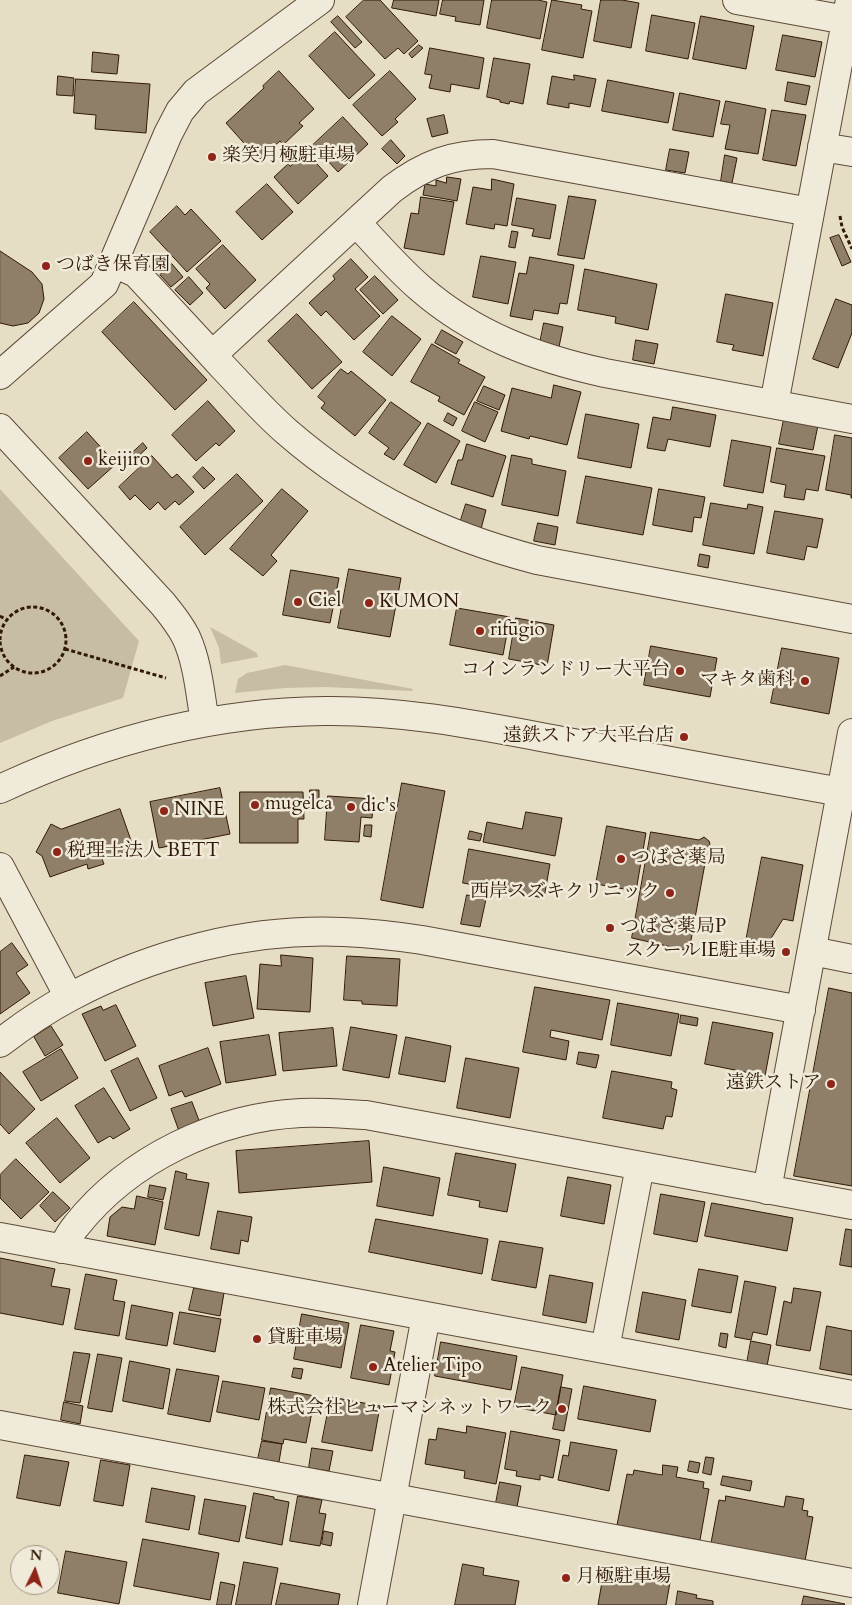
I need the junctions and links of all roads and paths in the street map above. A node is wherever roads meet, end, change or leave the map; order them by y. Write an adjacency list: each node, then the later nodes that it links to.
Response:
1 (320, 0): 8 (street)
2 (737, 0): 3 (street)
3 (848, 10): 4 (street)
4 (822, 147): 5 (street); 6 (street)
5 (852, 152)
6 (810, 212): 7 (street); 11 (street)
7 (356, 222): 9 (street); 11 (street)
8 (113, 263): 9 (street); 10 (street)
9 (212, 355): 15 (street)
10 (0, 375)
11 (774, 404): 12 (street)
12 (852, 419)
13 (0, 428): 21 (street)
14 (0, 616): 16 (path)
15 (852, 619)
16 (7, 620): 17 (path); 18 (path)
17 (65, 649): 18 (path); 20 (path)
18 (14, 667): 19 (path)
19 (0, 676)
20 (166, 678)
21 (205, 722): 23 (street); 24 (street)
22 (852, 733): 24 (street)
23 (0, 789)
24 (846, 794): 26 (street)
25 (0, 867): 28 (street)
26 (812, 951): 27 (street); 29 (street)
27 (852, 959)
28 (69, 998): 29 (street); 30 (street)
29 (800, 1010): 32 (street)
30 (0, 1043)
31 (640, 1166): 32 (street); 35 (street); 37 (street)
32 (767, 1190): 33 (street)
33 (852, 1205)
34 (0, 1237): 35 (street)
35 (62, 1249): 36 (street)
36 (426, 1316): 37 (street); 40 (street)
37 (606, 1349): 38 (street)
38 (852, 1395)
39 (0, 1425): 40 (street)
40 (392, 1497): 41 (street); 42 (street)
41 (852, 1583)
42 (372, 1605)

